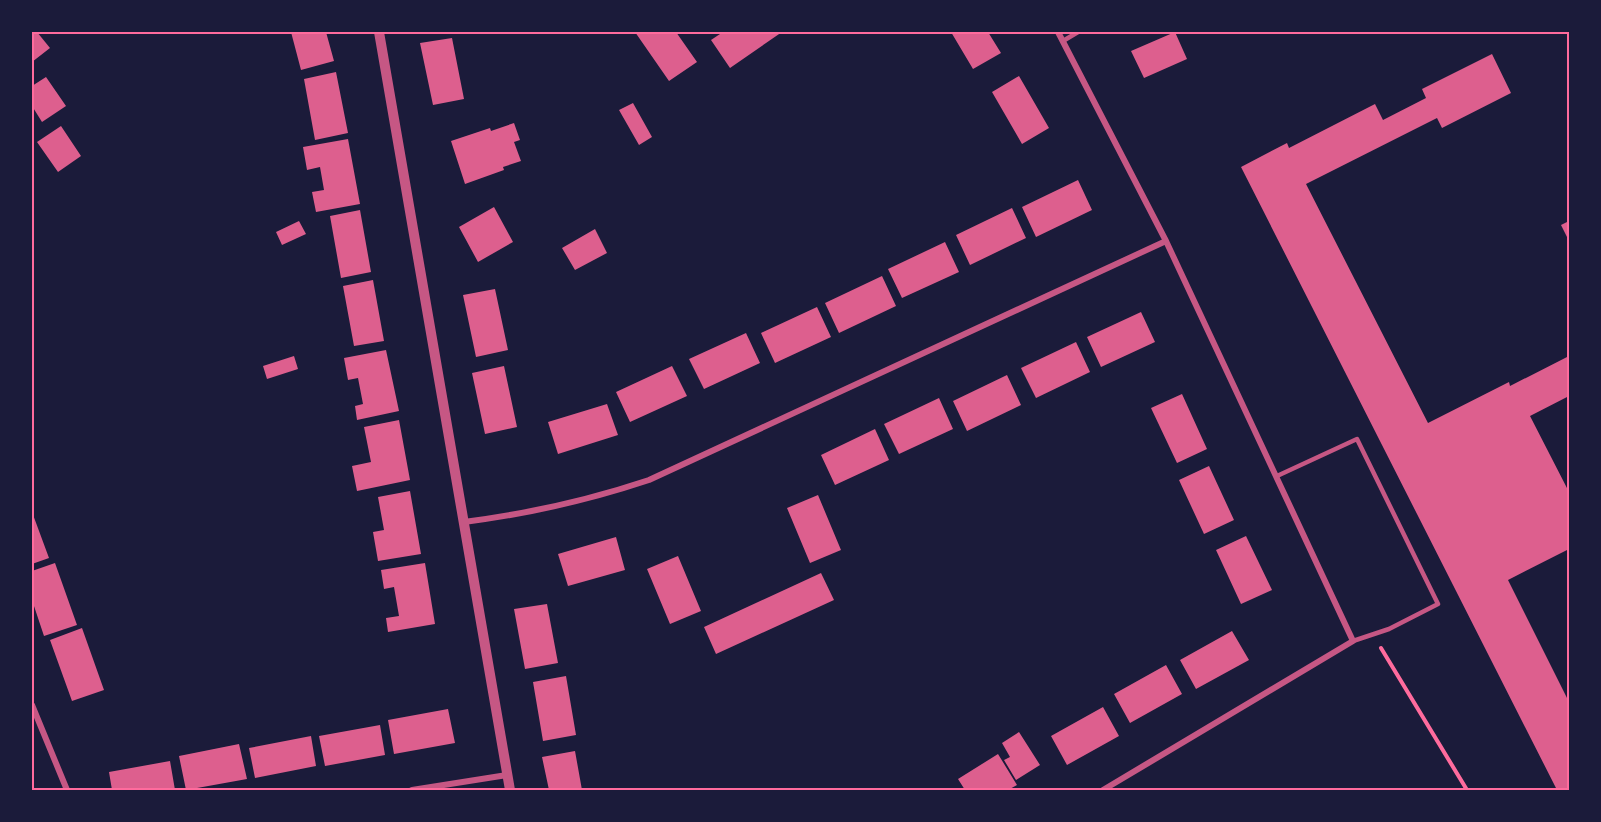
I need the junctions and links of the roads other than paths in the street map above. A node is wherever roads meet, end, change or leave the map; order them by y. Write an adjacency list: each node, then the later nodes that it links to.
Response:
1 (378, 32): 7 (street)
2 (1058, 32): 4 (street)
3 (1078, 32): 4 (lane)
4 (1063, 41): 5 (street)
5 (1166, 241): 6 (street); 7 (street)
6 (1277, 476): 8 (street); 8 (lane)
7 (464, 522): 10 (street)
8 (1353, 641): 14 (street)
9 (32, 705): 11 (street)
10 (507, 775): 12 (street); 13 (street)
11 (67, 790)
12 (412, 790)
13 (510, 790)
14 (1103, 790)

